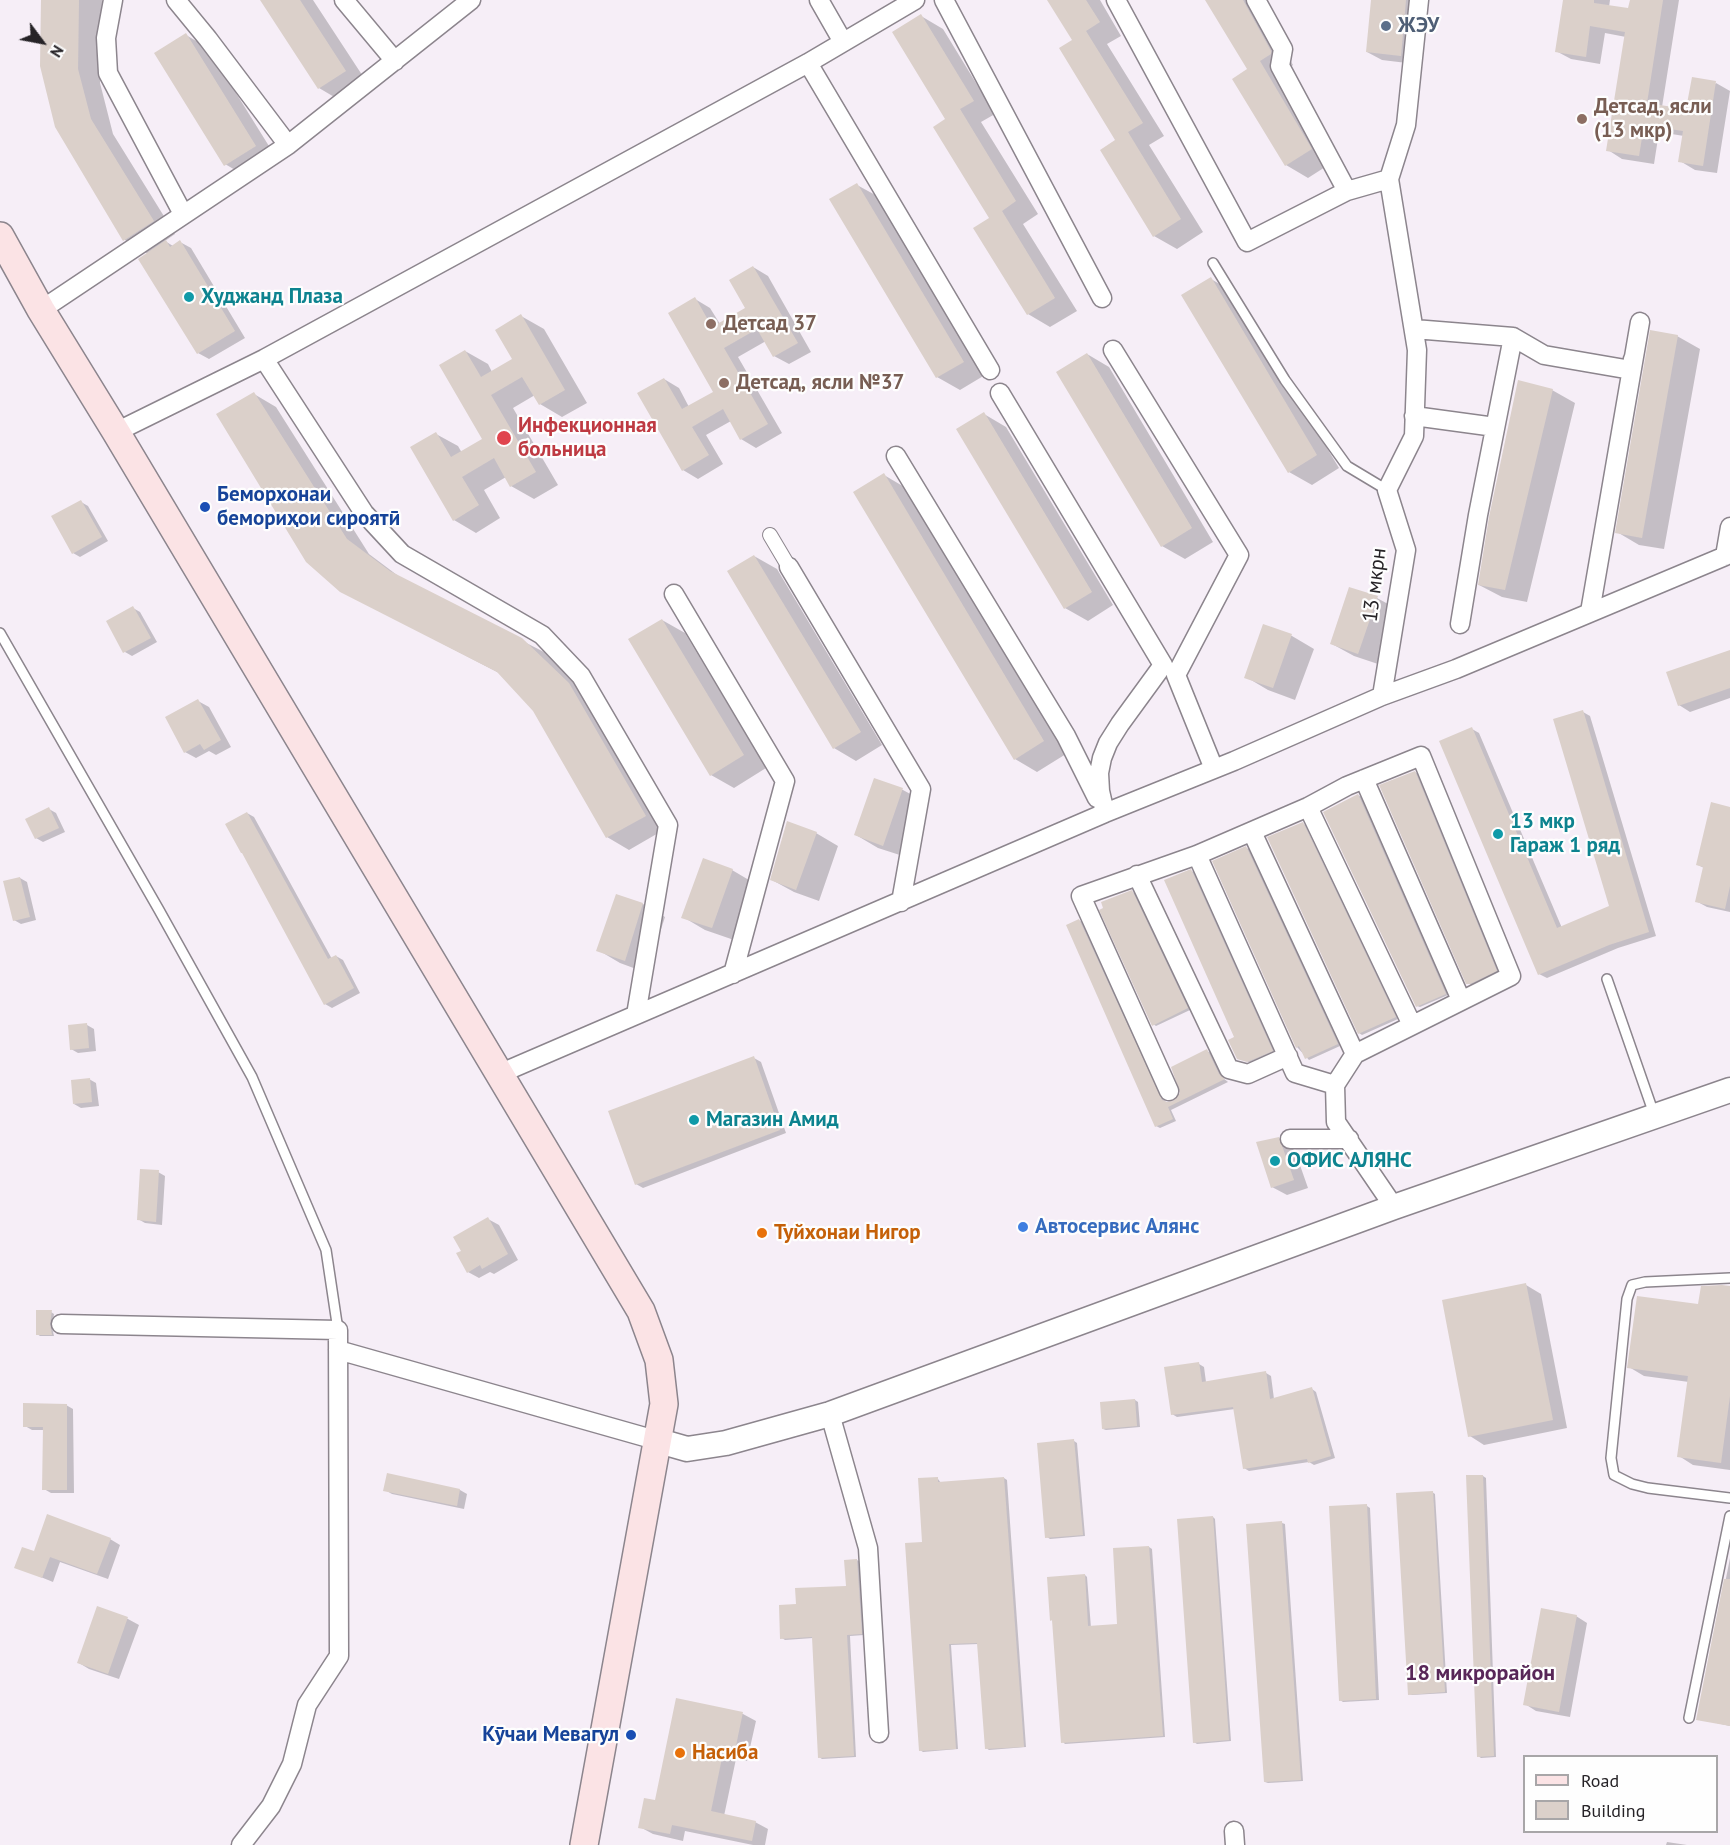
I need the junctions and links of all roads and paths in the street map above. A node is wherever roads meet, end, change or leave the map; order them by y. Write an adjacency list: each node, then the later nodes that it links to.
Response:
1 (113, 0): 17 (street)
2 (176, 0): 14 (street)
3 (344, 0): 12 (street)
4 (471, 0): 12 (street)
5 (819, 0): 11 (street)
6 (915, 0): 11 (street)
7 (944, 0): 20 (street)
8 (1116, 0): 16 (street)
9 (1256, 0): 16 (street)
10 (1419, 0): 15 (street)
11 (843, 42): 13 (street)
12 (395, 61): 14 (street)
13 (808, 63): 25 (street); 26 (street)
14 (288, 145): 17 (street)
15 (1389, 179): 16 (street); 22 (street)
16 (1347, 191)
17 (183, 214): 21 (street)
18 (0, 236): 21 (main road)
19 (1213, 262): 32 (lane)
20 (1102, 298)
21 (41, 310): 30 (main road)
22 (1413, 329): 23 (street); 28 (street)
23 (1513, 337): 29 (street); 38 (street)
24 (1113, 350): 42 (street)
25 (264, 359): 30 (street); 53 (street)
26 (990, 370)
27 (1000, 393): 45 (street)
28 (1414, 416): 29 (street); 32 (street)
29 (1495, 427): 39 (street)
30 (116, 432): 57 (main road)
31 (896, 456): 45 (street)
32 (1387, 490): 41 (street, 13 мкрн)
33 (1730, 527): 35 (street)
34 (770, 535): 36 (street)
35 (1727, 555): 38 (street)
36 (789, 567): 49 (street)
37 (674, 594): 50 (street)
38 (1590, 612): 41 (street)
39 (1460, 624)
40 (0, 633): 67 (lane)
41 (1382, 696): 42 (street)
42 (1214, 769): 45 (street)
43 (1364, 779): 44 (street); 52 (street); 52 (street)
44 (1308, 807): 46 (street); 54 (street)
45 (1105, 813): 49 (street)
46 (1252, 832): 47 (street); 55 (street)
47 (1197, 855): 48 (street); 56 (street)
48 (1137, 876): 56 (street); 60 (street)
49 (901, 902): 50 (street)
50 (733, 974): 53 (street)
51 (1607, 979): 61 (lane)
52 (1461, 1000): 54 (street)
53 (636, 1015): 57 (street)
54 (1412, 1025): 55 (street)
55 (1355, 1054): 58 (street)
56 (1288, 1056): 58 (street)
57 (499, 1074): 70 (main road)
58 (1335, 1085): 63 (street)
59 (1730, 1090): 61 (street)
60 (1169, 1091)
61 (1655, 1116): 64 (street)
62 (1290, 1139): 63 (street)
63 (1349, 1139): 64 (street)
64 (1394, 1207): 69 (street)
65 (1730, 1278): 71 (lane)
66 (61, 1324): 67 (street)
67 (338, 1330): 68 (street)
68 (338, 1350): 70 (street); 75 (street)
69 (830, 1414): 70 (street); 74 (street)
70 (659, 1441): 76 (main road)
71 (1730, 1498)
72 (1730, 1516): 73 (lane)
73 (1689, 1718)
74 (879, 1733)
75 (241, 1845)
76 (584, 1845)

